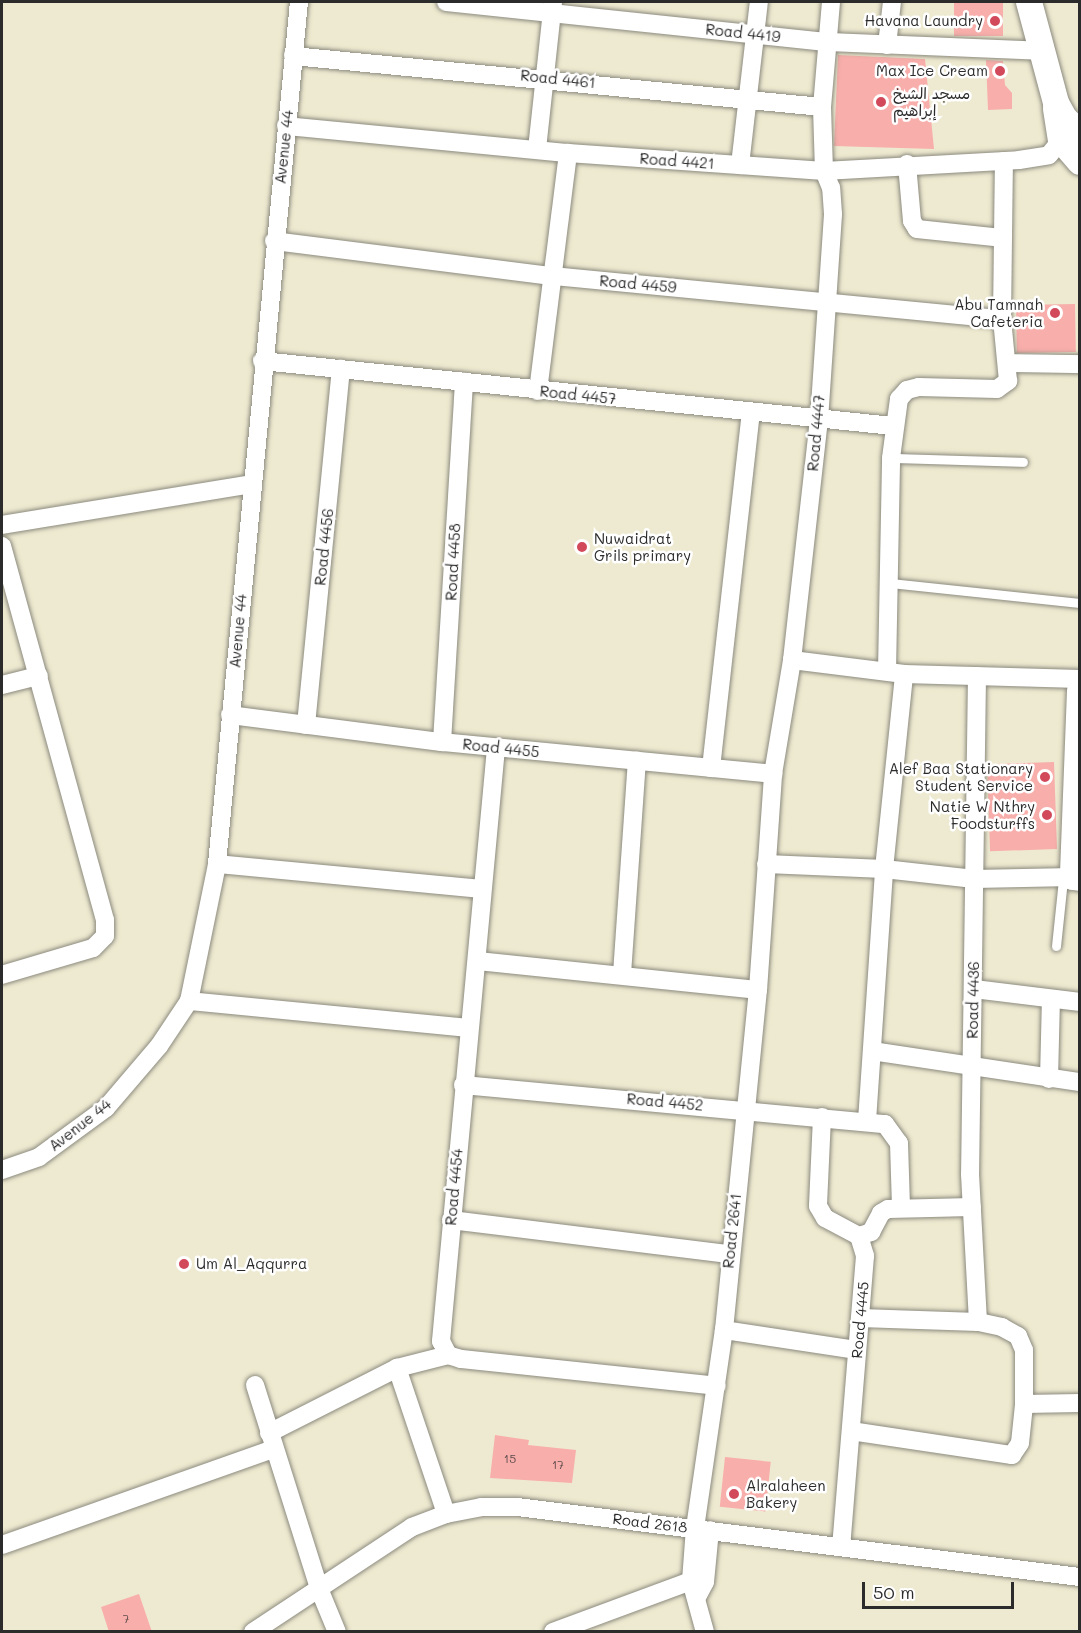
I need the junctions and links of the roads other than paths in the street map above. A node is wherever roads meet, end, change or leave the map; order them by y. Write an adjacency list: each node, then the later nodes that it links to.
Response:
1 (299, 2): 12 (street, Avenue 44)
2 (446, 2): 7 (street, Road 4419)
3 (759, 2): 8 (street)
4 (831, 2): 9 (street, Road 4447)
5 (892, 2): 10 (street)
6 (1029, 2): 11 (street)
7 (553, 7): 8 (street, Road 4419); 13 (street)
8 (756, 34): 9 (street, Road 4419); 14 (street)
9 (829, 42): 10 (street, Road 4419); 15 (street, Road 4447)
10 (887, 45): 11 (street, Road 4419)
11 (1040, 51): 17 (street)
12 (293, 56): 13 (street, Road 4461); 16 (street, Avenue 44)
13 (545, 78): 14 (street, Road 4461); 18 (street)
14 (749, 99): 15 (street, Road 4461); 23 (street)
15 (822, 107): 24 (street, Road 4447)
16 (286, 126): 18 (street, Road 4421); 26 (street, Avenue 44)
17 (1070, 136): 20 (street, Road 4421); 21 (street)
18 (537, 149): 19 (street, Road 4421)
19 (568, 153): 23 (street, Road 4421); 27 (street)
20 (1004, 161): 22 (street, Road 4421); 25 (street)
21 (1080, 162)
22 (907, 164): 24 (street, Road 4421); 25 (street)
23 (740, 165): 24 (street, Road 4421)
24 (824, 171): 28 (street, Road 4447)
25 (1002, 238): 29 (street)
26 (274, 241): 27 (street, Road 4459); 30 (street, Avenue 44)
27 (553, 276): 28 (street, Road 4459); 35 (street)
28 (825, 304): 29 (street, Road 4459); 37 (street, Road 4447)
29 (1002, 319): 31 (street)
30 (262, 361): 33 (street, Road 4457); 41 (street, Avenue 44)
31 (1007, 363): 32 (street); 38 (street)
32 (1080, 364)
33 (341, 369): 34 (street, Road 4457); 54 (street, Road 4456)
34 (464, 382): 35 (street, Road 4457); 55 (street, Road 4458)
35 (538, 391): 36 (street, Road 4457)
36 (751, 413): 37 (street, Road 4457); 59 (street)
37 (819, 420): 38 (street, Road 4457); 46 (street, Road 4447)
38 (893, 426): 39 (street)
39 (891, 458): 40 (lane); 44 (street)
40 (1023, 462)
41 (252, 484): 42 (street); 53 (street, Avenue 44)
42 (2, 525)
43 (2, 546): 48 (street)
44 (890, 583): 45 (lane); 47 (street)
45 (1080, 603)
46 (792, 660): 47 (street); 60 (street, Road 4447)
47 (895, 672): 49 (street); 63 (street)
48 (39, 676): 51 (street); 70 (street)
49 (977, 676): 50 (street); 65 (street, Road 4436)
50 (1080, 679)
51 (2, 685)
52 (1080, 691): 57 (street)
53 (230, 715): 54 (street, Road 4455); 61 (street, Avenue 44)
54 (306, 725): 55 (street, Road 4455)
55 (442, 742): 56 (street, Road 4455)
56 (496, 748): 58 (street, Road 4455); 66 (street, Road 4454)
57 (1078, 758): 64 (street)
58 (637, 761): 59 (street, Road 4455); 69 (street)
59 (711, 768): 60 (street, Road 4455)
60 (773, 774): 62 (street, Road 4447)
61 (217, 864): 66 (street); 74 (street, Avenue 44)
62 (766, 864): 63 (street); 72 (street, Road 2641)
63 (884, 869): 65 (street); 77 (street)
64 (1072, 878): 65 (street); 67 (lane)
65 (975, 879): 71 (street, Road 4436)
66 (481, 889): 68 (street, Road 4454)
67 (1056, 946)
68 (477, 961): 69 (street); 76 (street, Road 4454)
69 (622, 974): 72 (street)
70 (2, 975)
71 (974, 989): 73 (street); 78 (street, Road 4436)
72 (758, 990): 82 (street, Road 2641)
73 (1051, 999): 75 (street); 79 (street)
74 (189, 1001): 76 (street); 85 (street, Avenue 44)
75 (1080, 1002)
76 (468, 1028): 81 (street, Road 4454)
77 (872, 1051): 78 (street); 84 (street)
78 (972, 1067): 79 (street); 86 (street, Road 4436)
79 (1049, 1079): 80 (street)
80 (1080, 1082)
81 (463, 1085): 82 (street, Road 4452); 88 (street, Road 4454)
82 (746, 1109): 83 (street, Road 4452); 90 (street, Road 2641)
83 (822, 1117): 84 (street, Road 4452); 89 (street)
84 (867, 1121): 87 (street, Road 4452)
85 (2, 1170)
86 (972, 1207): 87 (street); 92 (street, Road 4436)
87 (901, 1208): 89 (street)
88 (451, 1220): 90 (street); 95 (street, Road 4454)
89 (859, 1236): 91 (street, Road 4445)
90 (729, 1254): 93 (street, Road 2641)
91 (860, 1318): 92 (street); 94 (street, Road 4445)
92 (978, 1322): 100 (street)
93 (724, 1330): 94 (street); 98 (street, Road 2641)
94 (857, 1350): 101 (street, Road 4445)
95 (448, 1355): 96 (street); 98 (street)
96 (397, 1368): 102 (street); 103 (street)
97 (255, 1384): 102 (street)
98 (717, 1386): 104 (street, Road 2641)
99 (1080, 1403): 100 (street)
100 (1024, 1404): 101 (street)
101 (851, 1431): 106 (street, Road 4445)
102 (271, 1441): 105 (street); 109 (street)
103 (446, 1514): 104 (street, Road 2618); 109 (street, Road 2618)
104 (702, 1529): 106 (street, Road 2618); 108 (street, Road 2641)
105 (2, 1545)
106 (841, 1547): 107 (street, Road 2618)
107 (1080, 1577)
108 (694, 1589): 112 (street); 113 (street)
109 (320, 1591): 110 (street, Road 2618); 111 (street)
110 (253, 1632)
111 (337, 1632)
112 (553, 1632)
113 (705, 1632)

